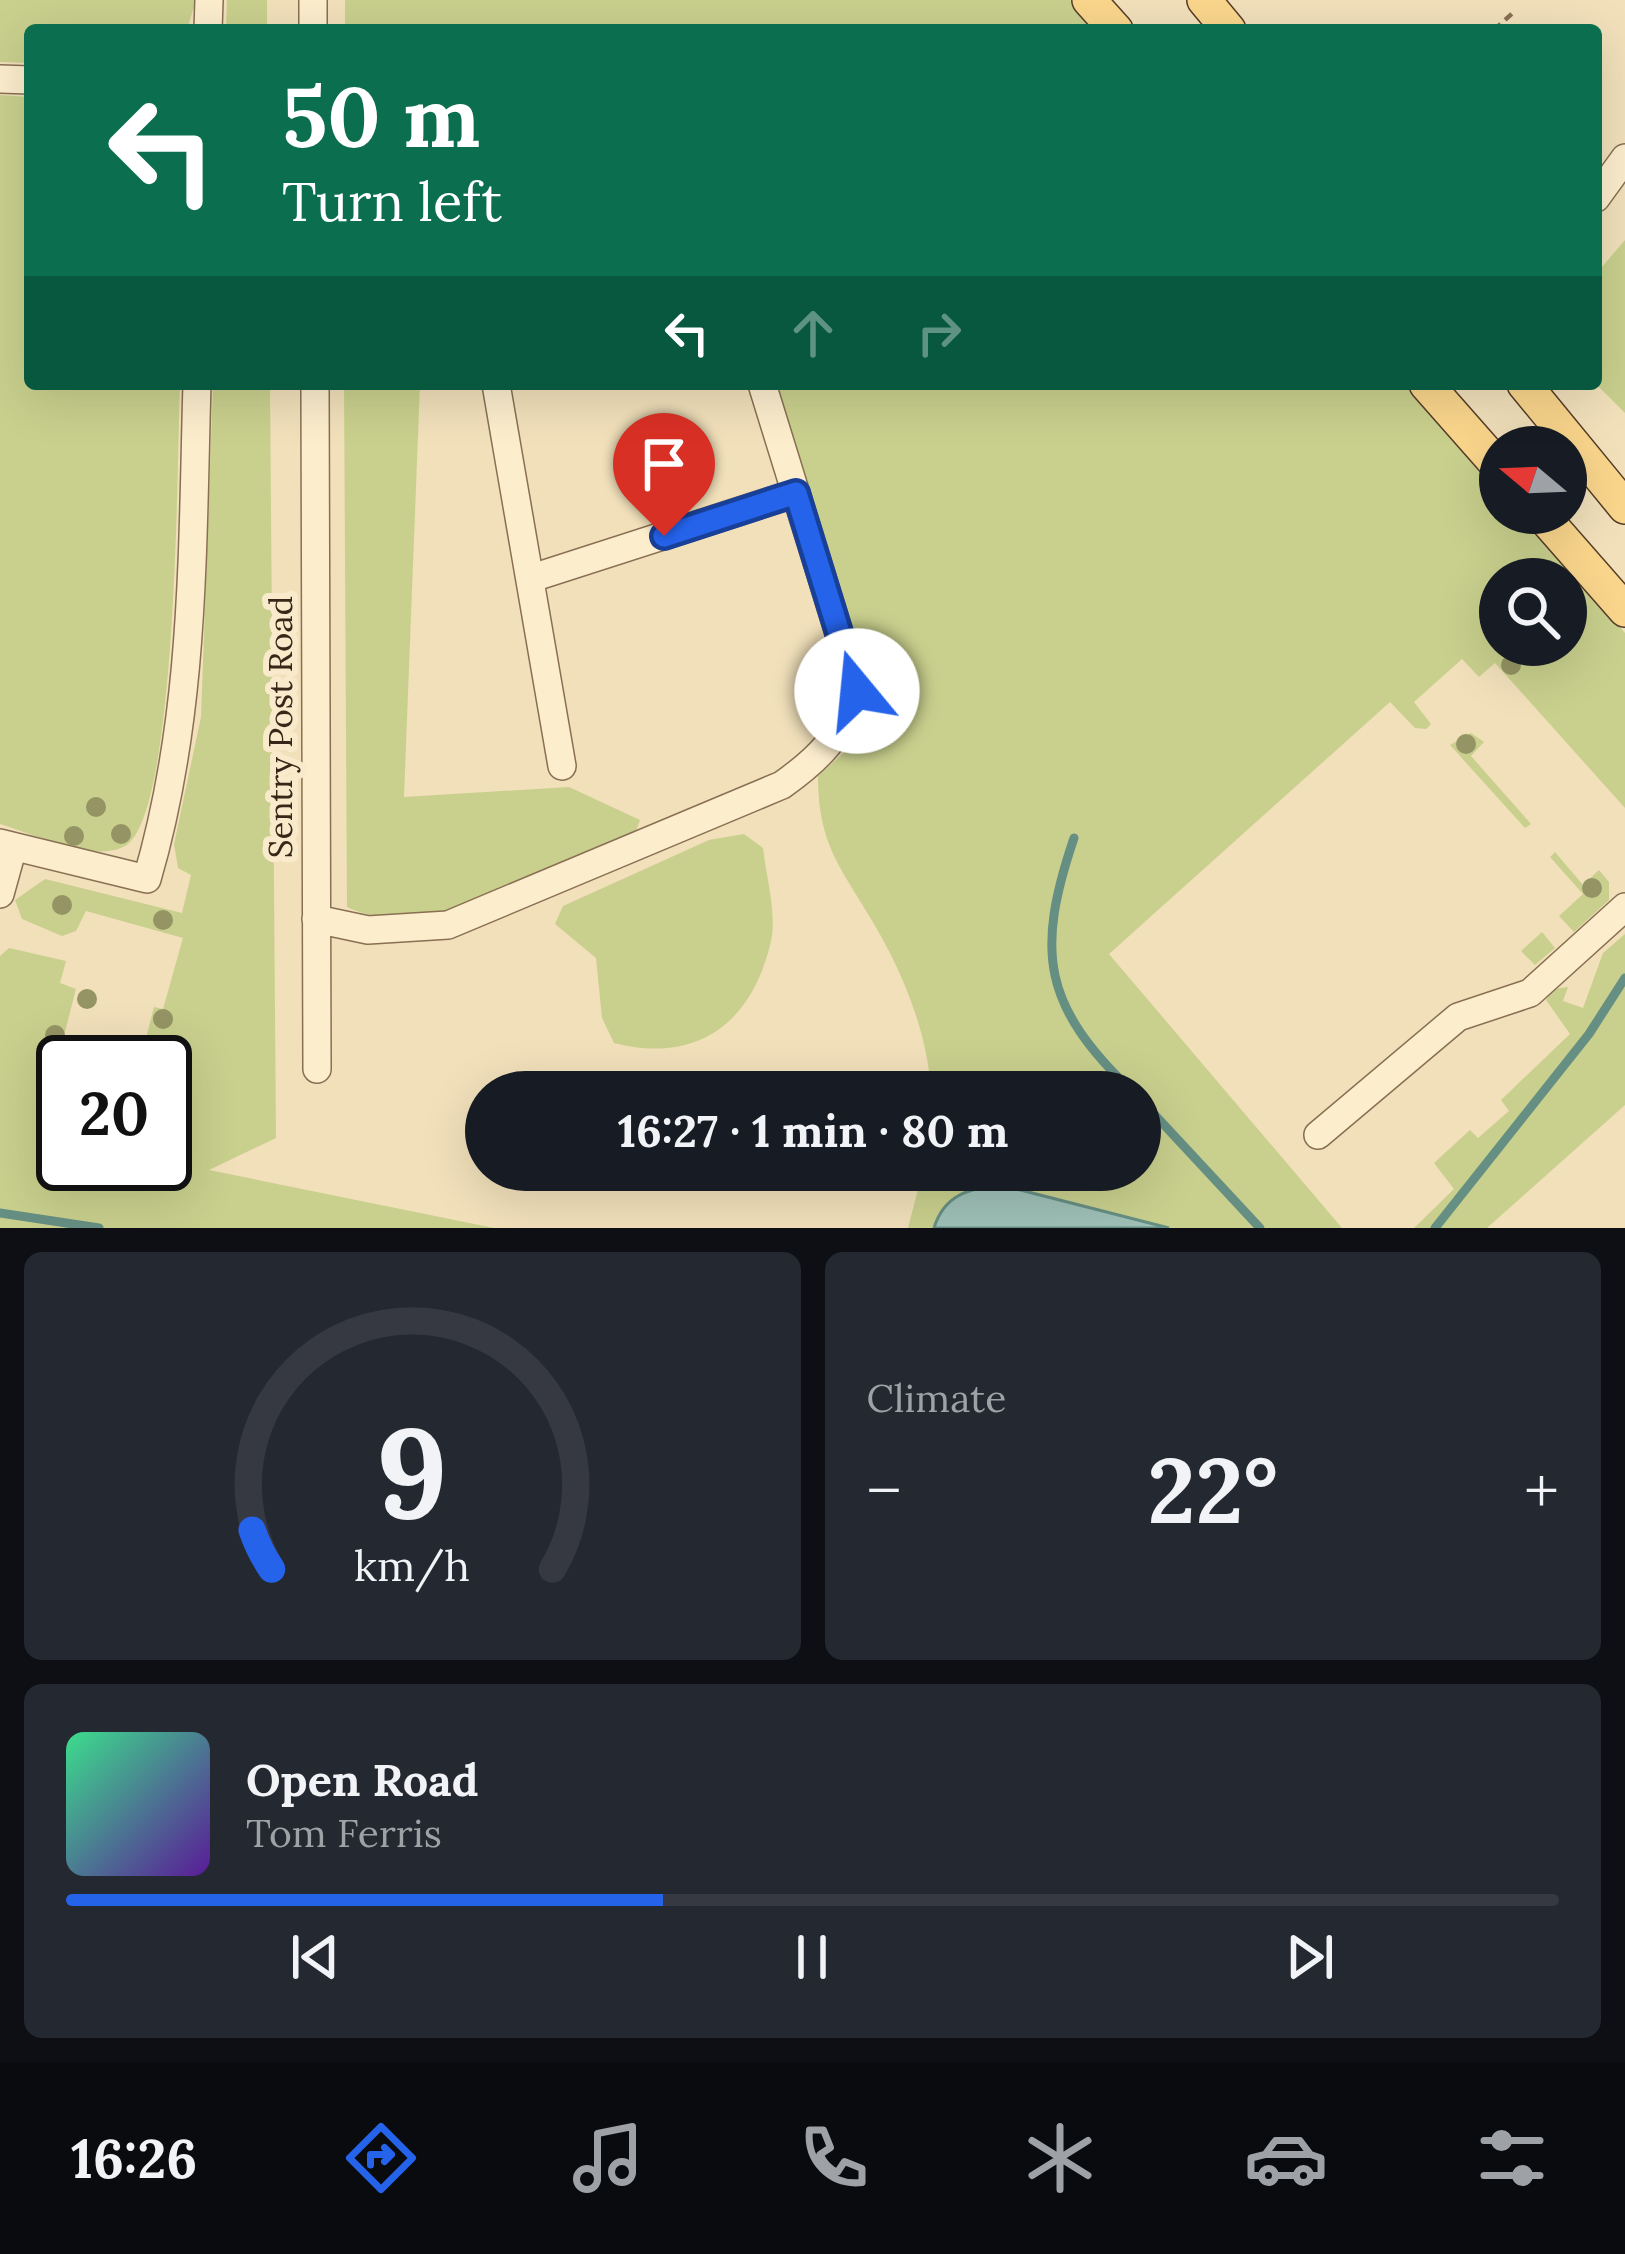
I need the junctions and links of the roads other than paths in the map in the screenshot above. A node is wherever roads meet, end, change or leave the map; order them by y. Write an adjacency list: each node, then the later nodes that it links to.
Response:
1 (1089, 0): 3 (main road)
2 (1204, 0): 4 (main road)
3 (1111, 24)
4 (1224, 24)
5 (1625, 158): 6 (street)
6 (1602, 191)
7 (197, 390): 20 (street)
8 (315, 390): 23 (street, Sentry Post Road)
9 (497, 390): 17 (street)
10 (764, 390): 14 (street)
11 (1431, 390): 13 (main road)
12 (1529, 390): 15 (main road)
13 (1479, 444)
14 (796, 493): 17 (street); 23 (street)
15 (1625, 507)
16 (1558, 534): 18 (main road)
17 (532, 578): 19 (street)
18 (1625, 610)
19 (562, 766)
20 (7, 845): 21 (street)
21 (0, 894)
22 (1625, 907): 25 (street)
23 (316, 919): 24 (street, Sentry Post Road)
24 (317, 1070)
25 (1318, 1135)

